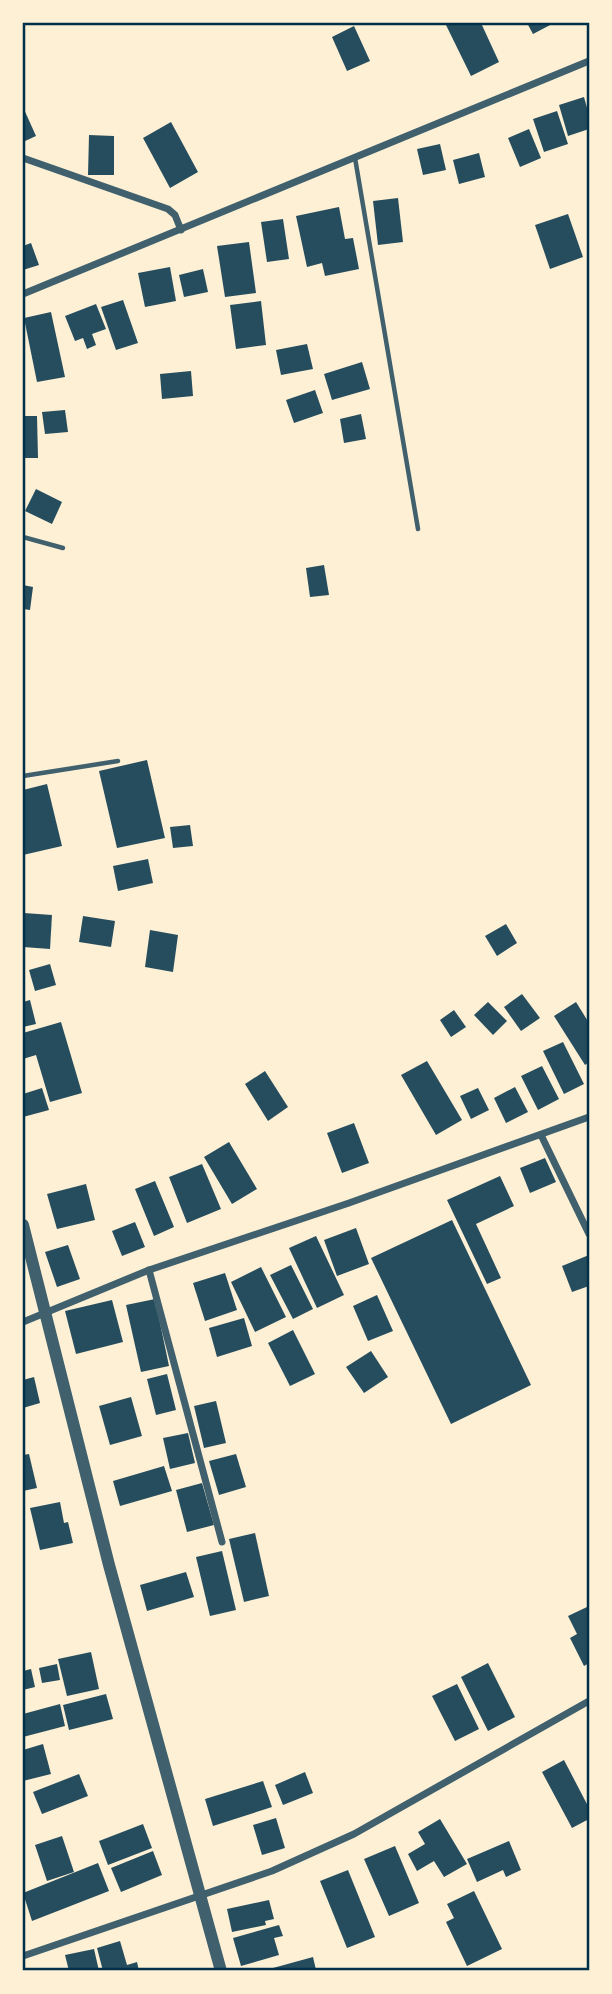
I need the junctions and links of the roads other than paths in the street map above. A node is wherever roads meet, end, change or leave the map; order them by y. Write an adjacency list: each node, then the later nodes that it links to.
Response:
1 (589, 61): 3 (street)
2 (23, 158): 4 (street)
3 (355, 158): 4 (street); 6 (lane)
4 (181, 230): 5 (street)
5 (23, 294)
6 (418, 528)
7 (23, 537): 8 (lane)
8 (63, 548)
9 (118, 761): 10 (lane)
10 (23, 776)
11 (589, 1117): 12 (street)
12 (541, 1135): 14 (street); 15 (street)
13 (23, 1225): 16 (street)
14 (589, 1234)
15 (149, 1270): 16 (street); 18 (street)
16 (44, 1314): 17 (street); 20 (street)
17 (23, 1322)
18 (222, 1542)
19 (589, 1702): 20 (street)
20 (199, 1896): 21 (street); 22 (street)
21 (23, 1956)
22 (221, 1971)

